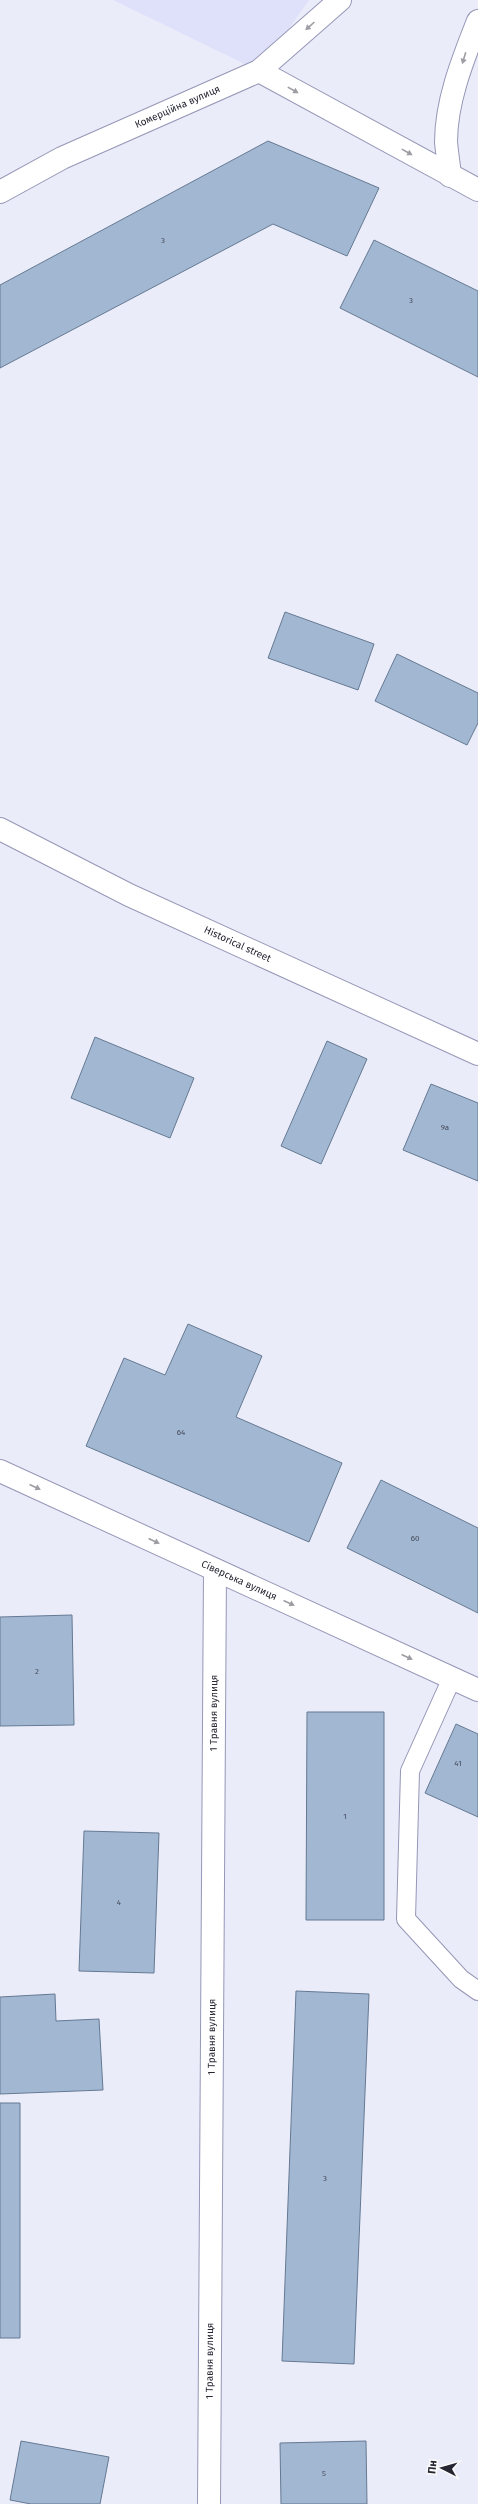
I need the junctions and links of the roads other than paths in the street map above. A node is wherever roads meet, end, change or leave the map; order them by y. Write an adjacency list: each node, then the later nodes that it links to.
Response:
1 (340, 0): 3 (street, Комерційна вулиця, one-way to 3)
2 (478, 21): 4 (street, one-way to 4)
3 (259, 71): 4 (street, one-way to 4); 6 (street, Комерційна вулиця)
4 (450, 176): 5 (street)
5 (478, 190)
6 (0, 192)
7 (0, 829): 8 (street, Historical street)
8 (478, 1054)
9 (0, 1471): 10 (street, Сіверська вулиця, one-way to 10)
10 (215, 1570): 11 (street, Сіверська вулиця, one-way to 11); 14 (street, 1 Травня вулиця)
11 (452, 1678): 12 (street, Сіверська вулиця); 13 (lane)
12 (478, 1690)
13 (478, 1991)
14 (209, 2504)

